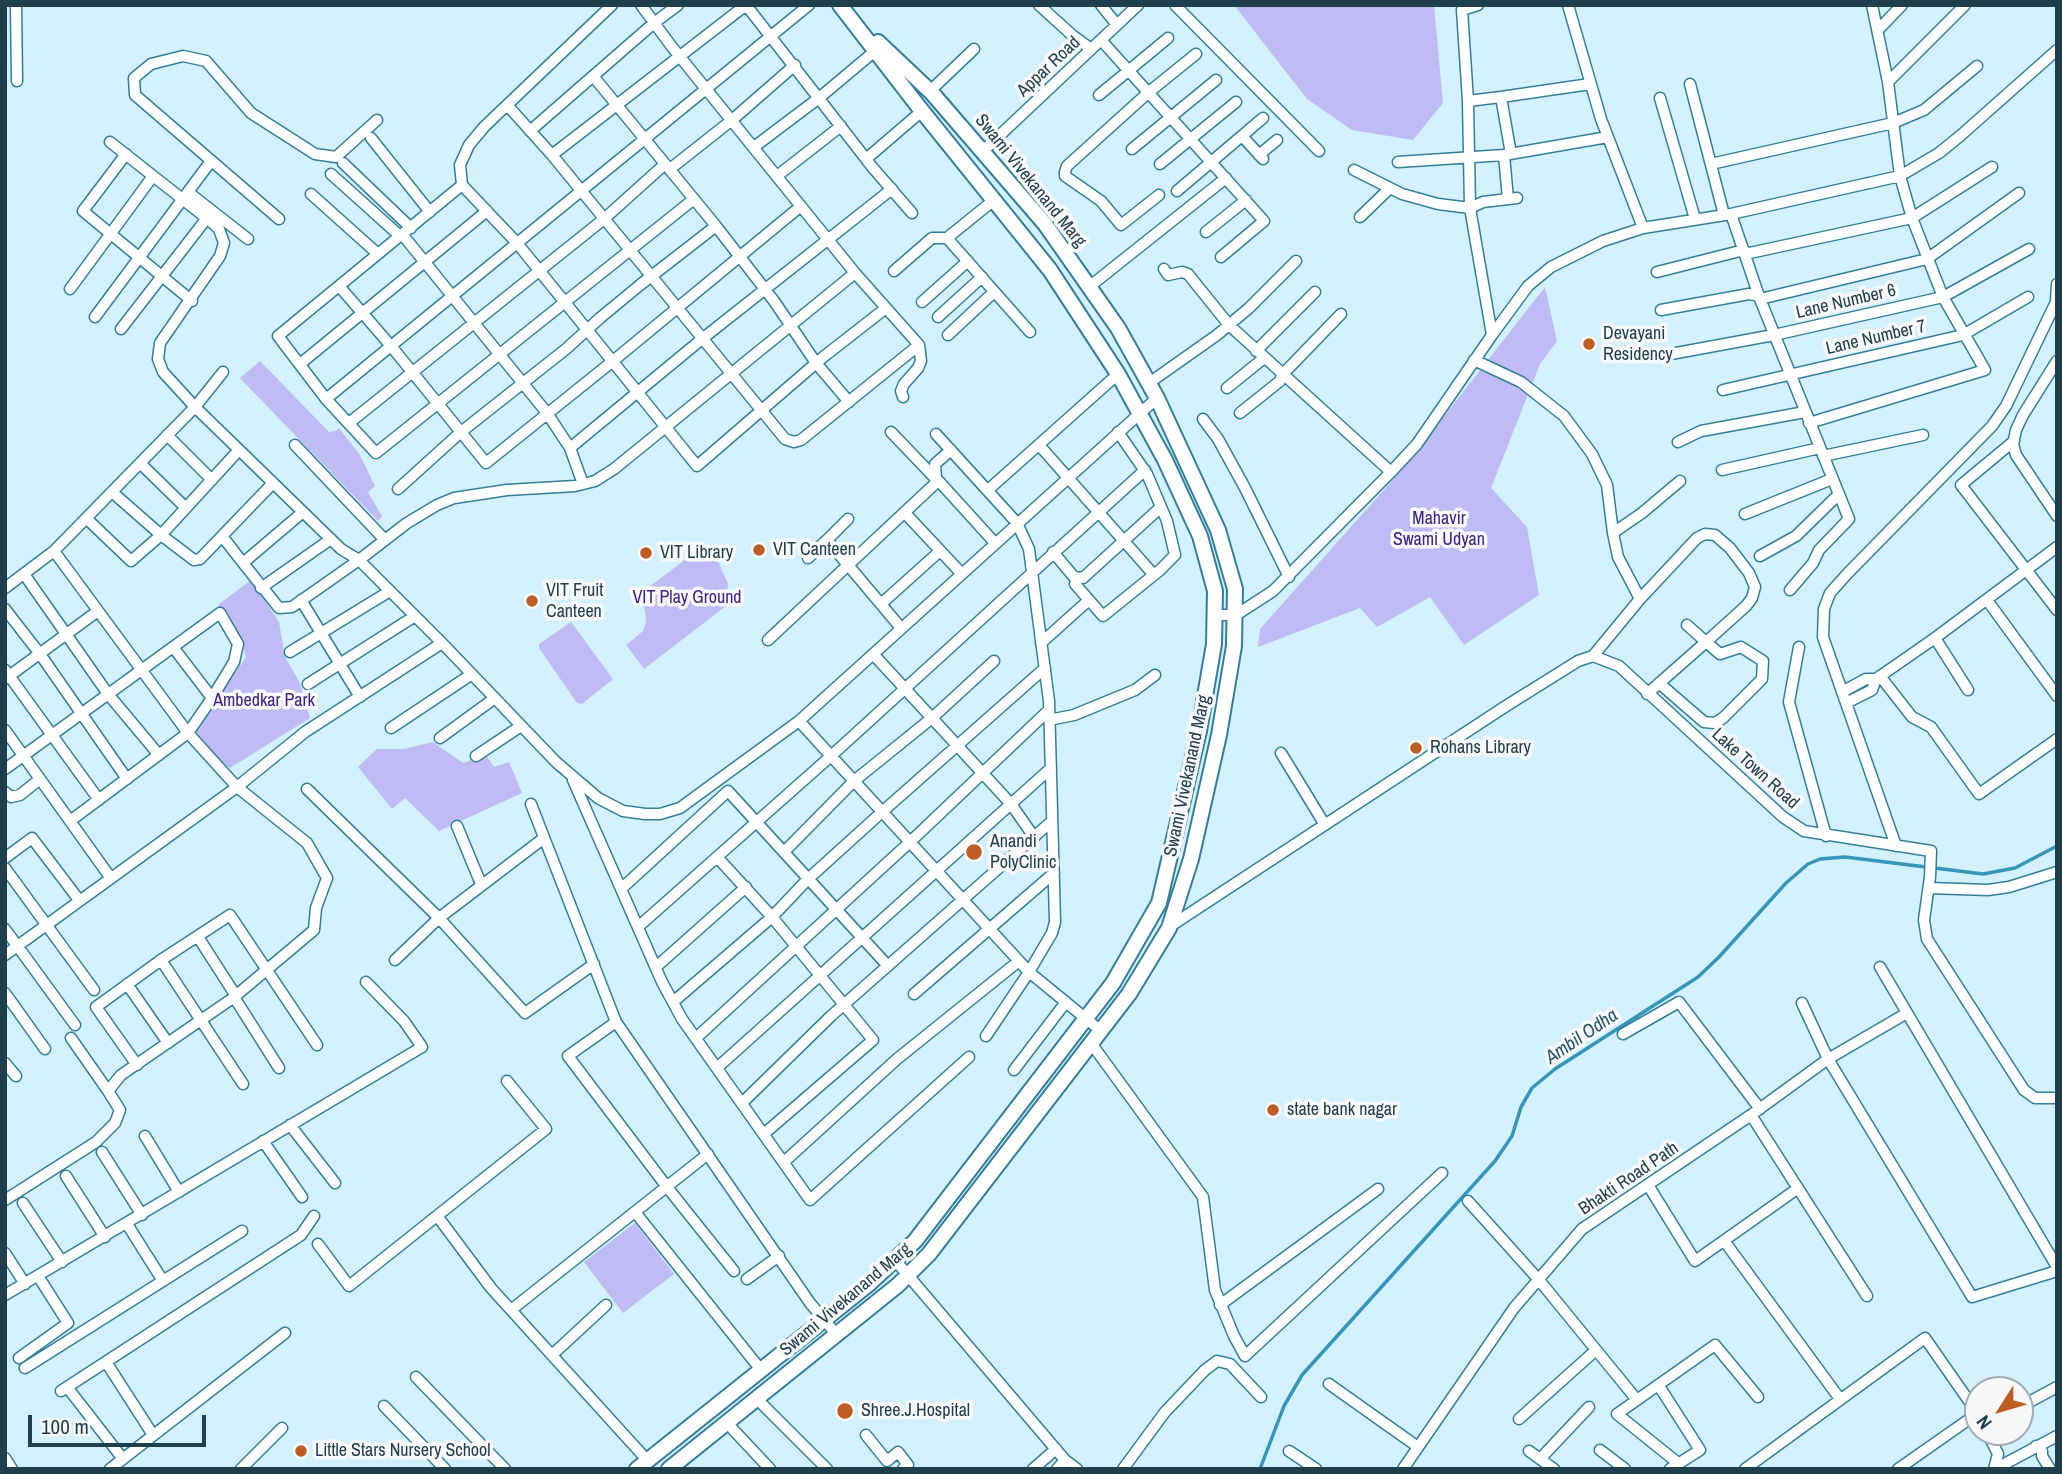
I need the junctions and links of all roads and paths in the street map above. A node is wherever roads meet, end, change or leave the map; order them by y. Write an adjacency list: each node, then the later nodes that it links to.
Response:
1 (16, 5): 34 (street)
2 (612, 5): 48 (street)
3 (641, 5): 17 (street)
4 (678, 5): 17 (street)
5 (746, 5): 20 (street); 28 (street)
6 (809, 5): 20 (street)
7 (1040, 5): 24 (street)
8 (1101, 5): 18 (street)
9 (1138, 5): 18 (street, Appar Road)
10 (1174, 5): 67 (street)
11 (1478, 5): 45 (street)
12 (1568, 5): 36 (street)
13 (1872, 5): 19 (street)
14 (1902, 5): 19 (street)
15 (1965, 5): 35 (street)
16 (844, 10): 26 (main road, Swami Vivekanand Marg); 39 (main road, Swami Vivekanand Marg)
17 (654, 23): 28 (street); 32 (street)
18 (1117, 25): 22 (street, Appar Road)
19 (1878, 30): 35 (street)
20 (771, 36): 29 (street); 38 (street)
21 (1168, 38): 31 (street)
22 (1101, 40): 24 (street, Appar Road); 31 (street)
23 (974, 49): 39 (street)
24 (1091, 49): 66 (street, Appar Road)
25 (2057, 50): 85 (street)
26 (875, 51): 43 (street); 49 (main road, Swami Vivekanand Marg)
27 (1196, 54): 40 (street)
28 (680, 57): 38 (street); 47 (street)
29 (795, 65): 43 (street); 53 (street)
30 (1977, 65): 54 (street)
31 (1130, 72): 40 (street); 41 (street)
32 (593, 76): 47 (street); 56 (street)
33 (1216, 80): 50 (street)
34 (17, 81)
35 (1888, 82): 54 (street)
36 (1590, 84): 42 (street); 58 (street)
37 (1690, 84): 78 (street)
38 (707, 89): 53 (street); 60 (street)
39 (930, 91): 66 (main road, Swami Vivekanand Marg)
40 (1149, 92): 50 (street); 95 (street)
41 (1099, 95)
42 (1501, 97): 45 (street); 69 (street)
43 (820, 98): 55 (street); 64 (street)
44 (1660, 98): 110 (street)
45 (1468, 101): 71 (street)
46 (1236, 102): 61 (street)
47 (617, 105): 60 (street); 70 (street)
48 (508, 106): 56 (street); 87 (street)
49 (922, 111): 72 (street); 97 (main road, Swami Vivekanand Marg)
50 (1171, 117): 61 (street); 65 (street)
51 (1263, 118): 57 (street)
52 (377, 120): 73 (street)
53 (732, 120): 64 (street); 79 (street)
54 (1893, 123): 78 (street); 85 (street)
55 (841, 126): 72 (street); 84 (street)
56 (530, 131): 70 (street)
57 (1242, 136): 62 (street); 74 (street)
58 (1608, 137): 69 (street); 112 (street)
59 (371, 138): 102 (street)
60 (645, 139): 79 (street); 90 (street)
61 (1191, 139): 74 (street); 77 (street)
62 (1277, 140)
63 (110, 142): 68 (street)
64 (754, 148): 84 (street)
65 (1132, 149)
66 (982, 152): 141 (main road, Swami Vivekanand Marg)
67 (1319, 152)
68 (126, 154): 83 (street); 113 (street)
69 (1507, 154): 71 (street); 100 (street)
70 (552, 155): 90 (street)
71 (1469, 158): 75 (street); 100 (street)
72 (866, 159): 89 (street)
73 (211, 161): 94 (street); 108 (street)
74 (1212, 162): 86 (street); 91 (street)
75 (1398, 162)
76 (343, 163): 115 (street)
77 (1160, 164)
78 (1711, 164): 104 (street)
79 (667, 167): 96 (street); 109 (street)
80 (1992, 167): 107 (street)
81 (1354, 170): 88 (street)
82 (331, 174): 115 (street)
83 (153, 176): 94 (street); 113 (street)
84 (777, 176): 99 (street)
85 (1900, 176): 104 (street); 107 (street)
86 (1226, 178): 98 (street); 141 (street)
87 (462, 185): 101 (street); 102 (street)
88 (1390, 188): 100 (street); 105 (street)
89 (892, 190): 103 (street); 118 (street)
90 (581, 191): 109 (street); 119 (street)
91 (1177, 191)
92 (2019, 193): 127 (street)
93 (311, 194): 123 (street)
94 (185, 195): 106 (street); 117 (street); 126 (street)
95 (1159, 195)
96 (694, 199): 111 (street); 121 (street)
97 (994, 200): 116 (street); 186 (main road, Swami Vivekanand Marg)
98 (1246, 200): 114 (street); 125 (street)
99 (801, 206): 118 (street); 124 (street)
100 (1470, 208): 169 (street)
101 (487, 211): 119 (street); 130 (street)
102 (430, 212): 115 (street)
103 (912, 212)
104 (1728, 214): 110 (street); 122 (street)
105 (1360, 217)
106 (206, 218): 136 (street); 151 (street)
107 (1912, 218): 122 (street); 127 (street)
108 (279, 219)
109 (604, 219): 121 (street); 132 (street)
110 (1695, 219): 112 (street)
111 (716, 226): 124 (street); 137 (street)
112 (1643, 228): 169 (street)
113 (110, 232): 126 (street); 142 (street)
114 (1206, 232)
115 (404, 233): 123 (street); 130 (street)
116 (947, 238): 128 (street); 133 (street)
117 (248, 239)
118 (828, 240): 135 (street); 143 (street)
119 (517, 243): 132 (street); 147 (street)
120 (2029, 249): 148 (street, Lane Number 6)
121 (630, 250): 137 (street); 152 (street)
122 (1744, 252): 134 (street); 150 (street)
123 (378, 254): 140 (street)
124 (740, 257): 143 (street); 155 (street)
125 (1221, 257)
126 (140, 258): 136 (street); 160 (street)
127 (1927, 259): 148 (street); 150 (street)
128 (968, 261): 138 (street); 153 (street)
129 (1296, 261): 163 (street)
130 (425, 262): 147 (street); 158 (street)
131 (1164, 269): 163 (street)
132 (539, 270): 152 (street); 162 (street)
133 (894, 271)
134 (1657, 272)
135 (855, 273): 156 (street); 164 (street)
136 (162, 276): 151 (street); 165 (street)
137 (651, 276): 155 (street); 166 (street)
138 (982, 277): 144 (street); 161 (street)
139 (2057, 284): 146 (street)
140 (339, 286): 158 (street); 182 (street)
141 (1089, 287): 190 (main road, Swami Vivekanand Marg)
142 (70, 289)
143 (765, 289): 164 (street); 172 (street)
144 (994, 292): 167 (street); 168 (street)
145 (1315, 292): 176 (street)
146 (2057, 292): 154 (street)
147 (453, 296): 162 (street); 173 (street)
148 (1943, 297): 170 (street, Lane Number 6); 171 (street)
149 (2028, 297): 171 (street, Lane Number 7)
150 (1760, 298): 157 (street); 170 (street)
151 (192, 300): 199 (street)
152 (564, 302): 166 (street); 175 (street)
153 (922, 302)
154 (2057, 302): 315 (street)
155 (677, 307): 172 (street); 180 (street)
156 (886, 308): 174 (street); 181 (street)
157 (1661, 310)
158 (362, 313): 173 (street); 182 (street)
159 (1341, 314): 188 (street)
160 (96, 317)
161 (938, 317)
162 (474, 322): 175 (street); 184 (street)
163 (1228, 325): 176 (street); 190 (street)
164 (789, 326): 181 (street); 185 (street)
165 (121, 329)
166 (587, 330): 180 (street); 189 (street)
167 (1030, 332)
168 (948, 335)
169 (1492, 335): 178 (street)
170 (1774, 335): 177 (street, Lane Number 6); 187 (street)
171 (1963, 335): 187 (street, Lane Number 7); 207 (street)
172 (702, 339): 185 (street); 193 (street)
173 (391, 345): 184 (street); 195 (street)
174 (919, 345): 194 (street); 197 (street)
175 (499, 354): 189 (street); 198 (street)
176 (1260, 355): 188 (street); 191 (street)
177 (1660, 356)
178 (1474, 360): 226 (street); 248 (street)
179 (2057, 361): 215 (street)
180 (613, 362): 193 (street); 204 (street)
181 (816, 363): 197 (street); 201 (street)
182 (300, 364): 195 (street)
183 (223, 372): 199 (street)
184 (412, 372): 198 (street); 206 (street)
185 (731, 374): 201 (street); 208 (street)
186 (1118, 374): 200 (main road, Swami Vivekanand Marg); 217 (street)
187 (1790, 374): 192 (street, Lane Number 7); 202 (street)
188 (1282, 375): 203 (street); 226 (street)
189 (523, 383): 204 (street); 209 (street)
190 (1149, 383): 196 (main road, Swami Vivekanand Marg)
191 (1227, 388)
192 (1723, 390)
193 (638, 392): 208 (street); 219 (street)
194 (903, 397)
195 (326, 398): 206 (street)
196 (1157, 398): 200 (street); 285 (main road, Swami Vivekanand Marg)
197 (849, 402): 201 (street)
198 (438, 403): 206 (street); 209 (street)
199 (195, 407): 213 (street); 220 (street)
200 (1140, 411): 211 (street); 284 (main road, Swami Vivekanand Marg)
201 (762, 412): 208 (street)
202 (1805, 412): 207 (street); 216 (street)
203 (1240, 413)
204 (547, 414): 209 (street); 219 (street)
205 (1203, 419): 270 (street)
206 (349, 423)
207 (1809, 423): 222 (street)
208 (666, 426): 233 (street)
209 (461, 432): 234 (street)
210 (891, 432): 230 (street)
211 (1118, 432): 224 (street); 227 (street)
212 (936, 434): 221 (street)
213 (167, 435): 223 (street); 229 (street)
214 (1923, 435): 222 (street)
215 (2014, 441): 244 (street); 265 (street)
216 (1678, 442)
217 (1039, 444): 227 (street); 235 (street)
218 (295, 445): 252 (street)
219 (570, 448): 233 (street)
220 (239, 450): 229 (street); 232 (street)
221 (951, 450): 230 (street); 235 (street)
222 (1821, 452): 225 (street); 228 (street)
223 (140, 463): 236 (street); 239 (street)
224 (1145, 470): 238 (street); 240 (street)
225 (1722, 470)
226 (1391, 472): 270 (street)
227 (1069, 476): 240 (street); 247 (street)
228 (1832, 479): 237 (street); 243 (street)
229 (212, 480): 239 (street)
230 (937, 480): 242 (street); 255 (street)
231 (1680, 481): 248 (street)
232 (273, 483): 241 (street); 250 (street)
233 (583, 484): 252 (street)
234 (398, 489)
235 (988, 490): 247 (street)
236 (112, 492): 245 (street); 249 (street)
237 (1839, 494): 260 (street); 274 (street)
238 (1161, 507): 254 (street); 269 (street)
239 (186, 508): 249 (street)
240 (1098, 511): 254 (street); 259 (street)
241 (303, 512): 251 (street); 263 (street)
242 (905, 513): 258 (street); 264 (street)
243 (1745, 514)
244 (2057, 516)
245 (86, 518): 249 (street); 257 (street)
246 (848, 519): 253 (street)
247 (1017, 523): 255 (street); 266 (street)
248 (1613, 533): 276 (street)
249 (161, 535): 250 (street)
250 (222, 536): 263 (street)
251 (331, 539): 262 (street); 273 (street)
252 (385, 540): 262 (street)
253 (827, 540): 261 (street); 264 (street)
254 (1124, 541): 259 (street); 269 (street)
255 (995, 543): 267 (street)
256 (2057, 547): 265 (street)
257 (54, 551): 268 (street); 283 (street)
258 (940, 551): 267 (street); 280 (street)
259 (1053, 552): 266 (street)
260 (1760, 556)
261 (808, 558)
262 (359, 560): 275 (street); 277 (street)
263 (243, 563): 273 (street)
264 (849, 565): 280 (street); 292 (street)
265 (2026, 570): 279 (street); 282 (street)
266 (1032, 571): 295 (street); 313 (street)
267 (961, 573): 288 (street)
268 (24, 574): 272 (street); 290 (street)
269 (1154, 575): 278 (street)
270 (1289, 577): 285 (street)
271 (1075, 584): 278 (street)
272 (5, 588)
273 (261, 588): 277 (street)
274 (1790, 590)
275 (390, 591): 286 (street); 289 (street)
276 (1640, 599): 293 (street); 301 (street)
277 (301, 600): 289 (street)
278 (1089, 600): 295 (street)
279 (1987, 600): 291 (street); 310 (street)
280 (881, 604): 288 (street)
281 (5, 608): 299 (street)
282 (2057, 610)
283 (98, 611): 290 (street); 305 (street)
284 (1214, 615): 285 (street); 413 (main road, Swami Vivekanand Marg)
285 (1236, 615): 385 (main road, Swami Vivekanand Marg)
286 (415, 616): 294 (street); 303 (street)
287 (1687, 625): 293 (street)
288 (901, 628): 300 (street)
289 (322, 633): 298 (street); 303 (street)
290 (67, 634): 299 (street); 316 (street)
291 (1935, 638): 309 (street); 314 (street)
292 (768, 640)
293 (1706, 642): 311 (street); 311 (street)
294 (442, 643): 306 (street); 319 (street)
295 (1041, 643): 304 (street)
296 (173, 647): 305 (street); 320 (street); 320 (street)
297 (1799, 647): 359 (street)
298 (290, 652)
299 (40, 654): 307 (street); 323 (street)
300 (873, 654): 313 (street); 326 (street)
301 (1593, 656): 317 (street, Lake Town Road); 357 (street)
302 (993, 661): 325 (street)
303 (341, 664): 312 (street); 319 (street)
304 (1045, 668): 324 (street); 334 (street)
305 (141, 670): 316 (street); 330 (street)
306 (472, 674): 321 (street); 328 (street)
307 (7, 675): 331 (street)
308 (1156, 675): 324 (street)
309 (1878, 677): 315 (street); 322 (street); 333 (street)
310 (2053, 682): 318 (street)
311 (1659, 683): 317 (street)
312 (308, 684)
313 (905, 688): 325 (street); 339 (street)
314 (1968, 690)
315 (1842, 692): 322 (street)
316 (108, 694): 323 (street); 336 (street)
317 (1647, 694): 359 (street, Lake Town Road)
318 (2057, 696)
319 (360, 697): 347 (street)
320 (212, 698): 330 (street)
321 (495, 698): 327 (street); 332 (street)
322 (1846, 703): 363 (street)
323 (80, 714): 331 (street); 345 (street)
324 (1049, 715): 340 (street); 342 (street)
325 (932, 718): 334 (street); 346 (street)
326 (799, 721): 339 (street); 343 (street)
327 (521, 726): 337 (street); 343 (street)
328 (391, 727)
329 (5, 730): 338 (street)
330 (188, 733): 336 (street); 347 (street)
331 (51, 735): 338 (street); 350 (street)
332 (439, 738)
333 (2057, 739)
334 (957, 746): 342 (street); 353 (street)
335 (1281, 753): 357 (street)
336 (159, 755): 345 (street)
337 (476, 755)
338 (23, 756): 341 (street); 344 (street)
339 (831, 756): 346 (street); 356 (street)
340 (1051, 768): 352 (street); 355 (street)
341 (5, 769)
342 (982, 774): 352 (street); 362 (street)
343 (571, 777): 376 (street)
344 (40, 779): 349 (street); 354 (street)
345 (127, 779): 350 (street)
346 (854, 781): 353 (street); 364 (street)
347 (237, 787): 371 (street); 399 (street)
348 (307, 789): 381 (street)
349 (5, 792)
350 (99, 800): 354 (street)
351 (531, 804): 361 (street)
352 (1011, 804): 360 (street); 368 (street)
353 (882, 812): 362 (street); 372 (street)
354 (70, 821): 371 (street)
355 (1052, 821): 360 (street); 370 (street)
356 (756, 822): 364 (street); 365 (street); 376 (street)
357 (1325, 825): 385 (street)
358 (457, 826): 373 (street)
359 (1826, 836): 363 (street, Lake Town Road)
360 (1034, 837): 377 (street)
361 (544, 838): 373 (street); 395 (street)
362 (910, 842): 368 (street); 379 (street)
363 (1896, 846): 375 (street, Lake Town Road)
364 (784, 852): 372 (street)
365 (717, 857): 374 (street); 383 (street)
366 (5, 858): 378 (street)
367 (5, 868): 382 (street)
368 (936, 870): 377 (street); 388 (street)
369 (2057, 872): 375 (street)
370 (1054, 873): 384 (street); 400 (street)
371 (110, 877): 378 (street)
372 (808, 879): 379 (street); 380 (street)
373 (481, 884): 381 (street)
374 (746, 887): 380 (street); 397 (street)
375 (1929, 888): 437 (street)
376 (621, 889): 383 (street)
377 (963, 900): 384 (street); 396 (street)
378 (79, 901): 382 (street)
379 (835, 909): 388 (street); 390 (street)
380 (772, 916): 390 (street); 408 (street)
381 (439, 918): 393 (street); 395 (street)
382 (48, 924): 389 (street); 404 (street)
383 (638, 928): 397 (street)
384 (989, 928): 394 (street); 406 (street)
385 (1169, 928): 417 (main road, Swami Vivekanand Marg)
386 (5, 929): 389 (street)
387 (198, 937): 392 (street); 399 (street); 407 (street)
388 (862, 938): 396 (street); 401 (street)
389 (18, 946): 391 (street); 416 (street)
390 (796, 946): 401 (street); 421 (street)
391 (5, 956)
392 (161, 960): 403 (street); 414 (street)
393 (395, 960)
394 (1019, 961): 400 (street); 446 (street)
395 (594, 964): 415 (street)
396 (888, 966): 411 (street)
397 (656, 967): 408 (street)
398 (1880, 967): 412 (street)
399 (267, 971): 407 (street); 424 (street)
400 (1029, 972): 409 (street); 419 (street)
401 (821, 976): 411 (street); 430 (street)
402 (366, 982): 440 (street)
403 (127, 984): 422 (street); 429 (street)
404 (94, 990)
405 (5, 993): 425 (street)
406 (914, 994)
407 (235, 996): 414 (street); 431 (street)
408 (673, 1002): 421 (street)
409 (1066, 1002): 413 (street); 432 (street)
410 (1802, 1003): 427 (street)
411 (844, 1005): 438 (street); 441 (street)
412 (1907, 1013): 427 (street, Bhakti Road Path); 472 (street)
413 (1086, 1018): 417 (street); 470 (main road, Swami Vivekanand Marg)
414 (201, 1020): 422 (street); 435 (street)
415 (616, 1022): 445 (street); 451 (street)
416 (75, 1025)
417 (1101, 1031): 423 (main road, Swami Vivekanand Marg)
418 (1623, 1034): 439 (street)
419 (986, 1036)
420 (71, 1038): 436 (street)
421 (696, 1038): 430 (street)
422 (168, 1043): 429 (street)
423 (1091, 1043): 474 (main road, Swami Vivekanand Marg); 483 (street)
424 (317, 1045)
425 (45, 1049)
426 (969, 1058): 446 (street)
427 (1828, 1059): 439 (street, Bhakti Road Path); 472 (street)
428 (5, 1063): 433 (street)
429 (137, 1065): 436 (street)
430 (718, 1067): 438 (street)
431 (279, 1068)
432 (1014, 1070)
433 (16, 1076)
434 (507, 1081): 462 (street)
435 (243, 1084)
436 (108, 1091): 456 (street)
437 (2057, 1098)
438 (744, 1102): 441 (street)
439 (1755, 1112): 450 (street, Bhakti Road Path); 453 (street)
440 (290, 1125): 443 (street); 449 (street)
441 (765, 1133): 446 (street)
442 (145, 1136): 454 (street)
443 (263, 1141): 454 (street); 455 (street)
444 (102, 1152): 460 (street)
445 (708, 1154): 451 (street); 469 (street)
446 (784, 1162)
447 (1442, 1173): 483 (street)
448 (66, 1176): 465 (street)
449 (335, 1183)
450 (1648, 1185): 466 (street); 477 (street, Bhakti Road Path)
451 (667, 1187): 459 (street); 473 (street)
452 (1378, 1189): 483 (street)
453 (1797, 1189): 466 (street); 481 (street)
454 (179, 1192): 460 (street)
455 (302, 1197)
456 (5, 1200)
457 (1468, 1201): 477 (street)
458 (23, 1203): 471 (street)
459 (635, 1212): 484 (street); 493 (street)
460 (142, 1215): 463 (street)
461 (314, 1216): 491 (street)
462 (438, 1217): 467 (street); 484 (street)
463 (127, 1224): 465 (street); 478 (street)
464 (242, 1231): 478 (street)
465 (105, 1237): 471 (street)
466 (1725, 1242): 502 (street)
467 (318, 1244)
468 (5, 1253): 479 (street)
469 (779, 1256): 476 (street); 485 (street)
470 (895, 1260): 474 (street); 485 (main road, Swami Vivekanand Marg)
471 (62, 1262): 475 (street)
472 (2057, 1269)
473 (734, 1271)
474 (908, 1275): 487 (main road, Swami Vivekanand Marg); 518 (street)
475 (38, 1276): 479 (street); 490 (street)
476 (747, 1279)
477 (1539, 1280): 488 (street); 516 (street, Bhakti Road Path)
478 (163, 1281): 492 (street)
479 (25, 1284): 480 (street)
480 (5, 1295)
481 (1867, 1296)
482 (606, 1305): 489 (street)
483 (1220, 1305)
484 (511, 1310): 489 (street)
485 (824, 1320): 487 (street); 493 (main road, Swami Vivekanand Marg)
486 (285, 1333): 511 (street)
487 (836, 1334): 501 (main road, Swami Vivekanand Marg)
488 (1596, 1350): 504 (street); 507 (street)
489 (552, 1355): 526 (street)
490 (19, 1358)
491 (106, 1362): 511 (street); 523 (street)
492 (25, 1368)
493 (761, 1370): 526 (main road, Swami Vivekanand Marg)
494 (416, 1377): 532 (street)
495 (1329, 1384): 516 (street)
496 (1659, 1386): 500 (street); 504 (street); 527 (street)
497 (2057, 1387): 503 (street)
498 (1964, 1394): 502 (street)
499 (1261, 1397): 540 (street)
500 (1758, 1397)
501 (757, 1399): 508 (main road, Swami Vivekanand Marg); 535 (street)
502 (1840, 1399): 545 (street)
503 (2034, 1399)
504 (1637, 1401): 527 (street)
505 (384, 1406): 531 (street)
506 (1589, 1407): 524 (street)
507 (1519, 1419)
508 (727, 1423): 533 (main road, Swami Vivekanand Marg); 534 (street)
509 (1964, 1424): 546 (street)
510 (282, 1428): 530 (street)
511 (153, 1435): 523 (street)
512 (866, 1435): 536 (street)
513 (2057, 1436): 517 (street)
514 (2057, 1442): 517 (street)
515 (1994, 1446): 547 (street)
516 (1419, 1447): 542 (street, Bhakti Road Path)
517 (2037, 1448): 547 (street); 548 (street)
518 (1056, 1449): 525 (street); 537 (street)
519 (1600, 1450): 544 (street)
520 (1289, 1451): 541 (street)
521 (1529, 1451): 524 (street)
522 (5, 1458): 528 (street)
523 (123, 1459): 529 (street)
524 (1540, 1459): 543 (street)
525 (1065, 1460): 538 (street); 539 (street)
526 (642, 1464)
527 (1674, 1466)
528 (12, 1469)
529 (110, 1469)
530 (241, 1469)
531 (445, 1469)
532 (505, 1469)
533 (669, 1469)
534 (771, 1469)
535 (827, 1469)
536 (903, 1469)
537 (1033, 1469)
538 (1056, 1469)
539 (1077, 1469)
540 (1123, 1469)
541 (1316, 1469)
542 (1403, 1469)
543 (1554, 1469)
544 (1625, 1469)
545 (1745, 1469)
546 (1898, 1469)
547 (1995, 1469)
548 (2047, 1469)

